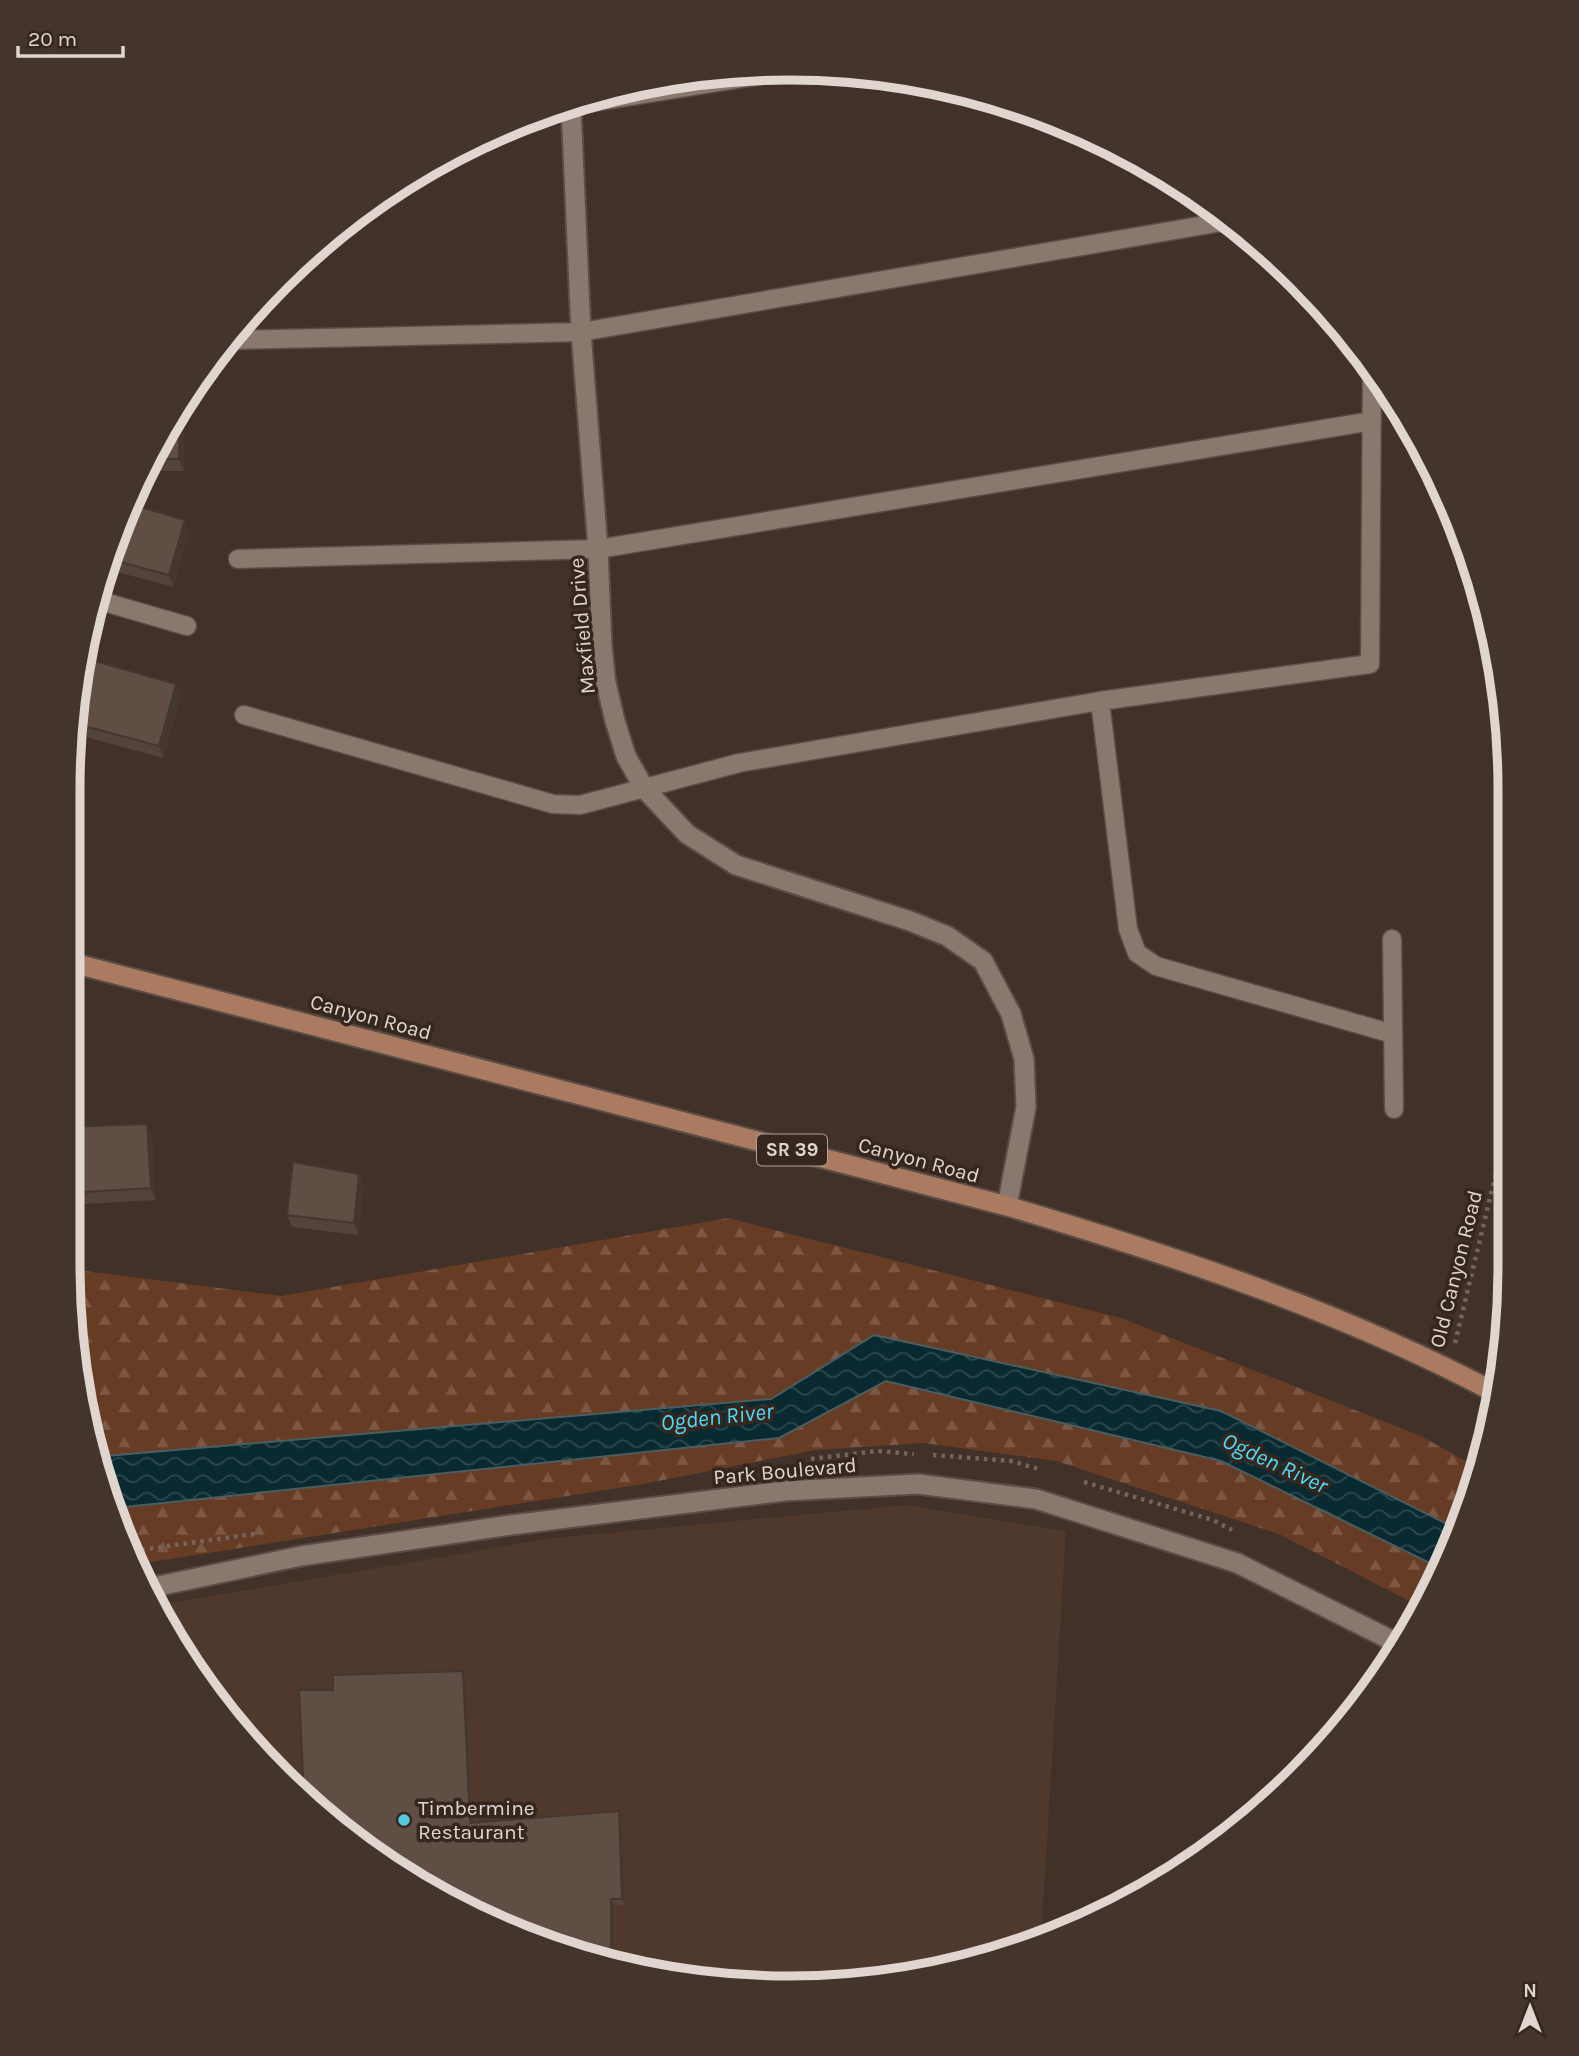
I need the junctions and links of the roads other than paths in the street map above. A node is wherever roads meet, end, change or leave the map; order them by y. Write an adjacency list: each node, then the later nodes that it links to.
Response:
1 (570, 115): 3 (street, Maxfield Drive)
2 (1214, 222): 3 (lane)
3 (581, 332): 4 (lane); 7 (street, Maxfield Drive)
4 (242, 340)
5 (1372, 386): 6 (lane)
6 (1372, 421): 7 (lane); 11 (lane)
7 (598, 549): 8 (lane); 13 (street, Maxfield Drive)
8 (238, 559)
9 (106, 602): 10 (lane)
10 (187, 626)
11 (1100, 701): 13 (lane); 16 (lane)
12 (244, 715): 13 (lane)
13 (645, 788): 18 (street, Maxfield Drive)
14 (1392, 939): 16 (lane)
15 (80, 965): 18 (main road, Canyon Road / SR 39)
16 (1393, 1034): 17 (lane)
17 (1394, 1109)
18 (1007, 1206): 19 (main road, Canyon Road / SR 39)
19 (1487, 1389)
20 (157, 1586): 21 (street, Park Boulevard)
21 (1392, 1640)

